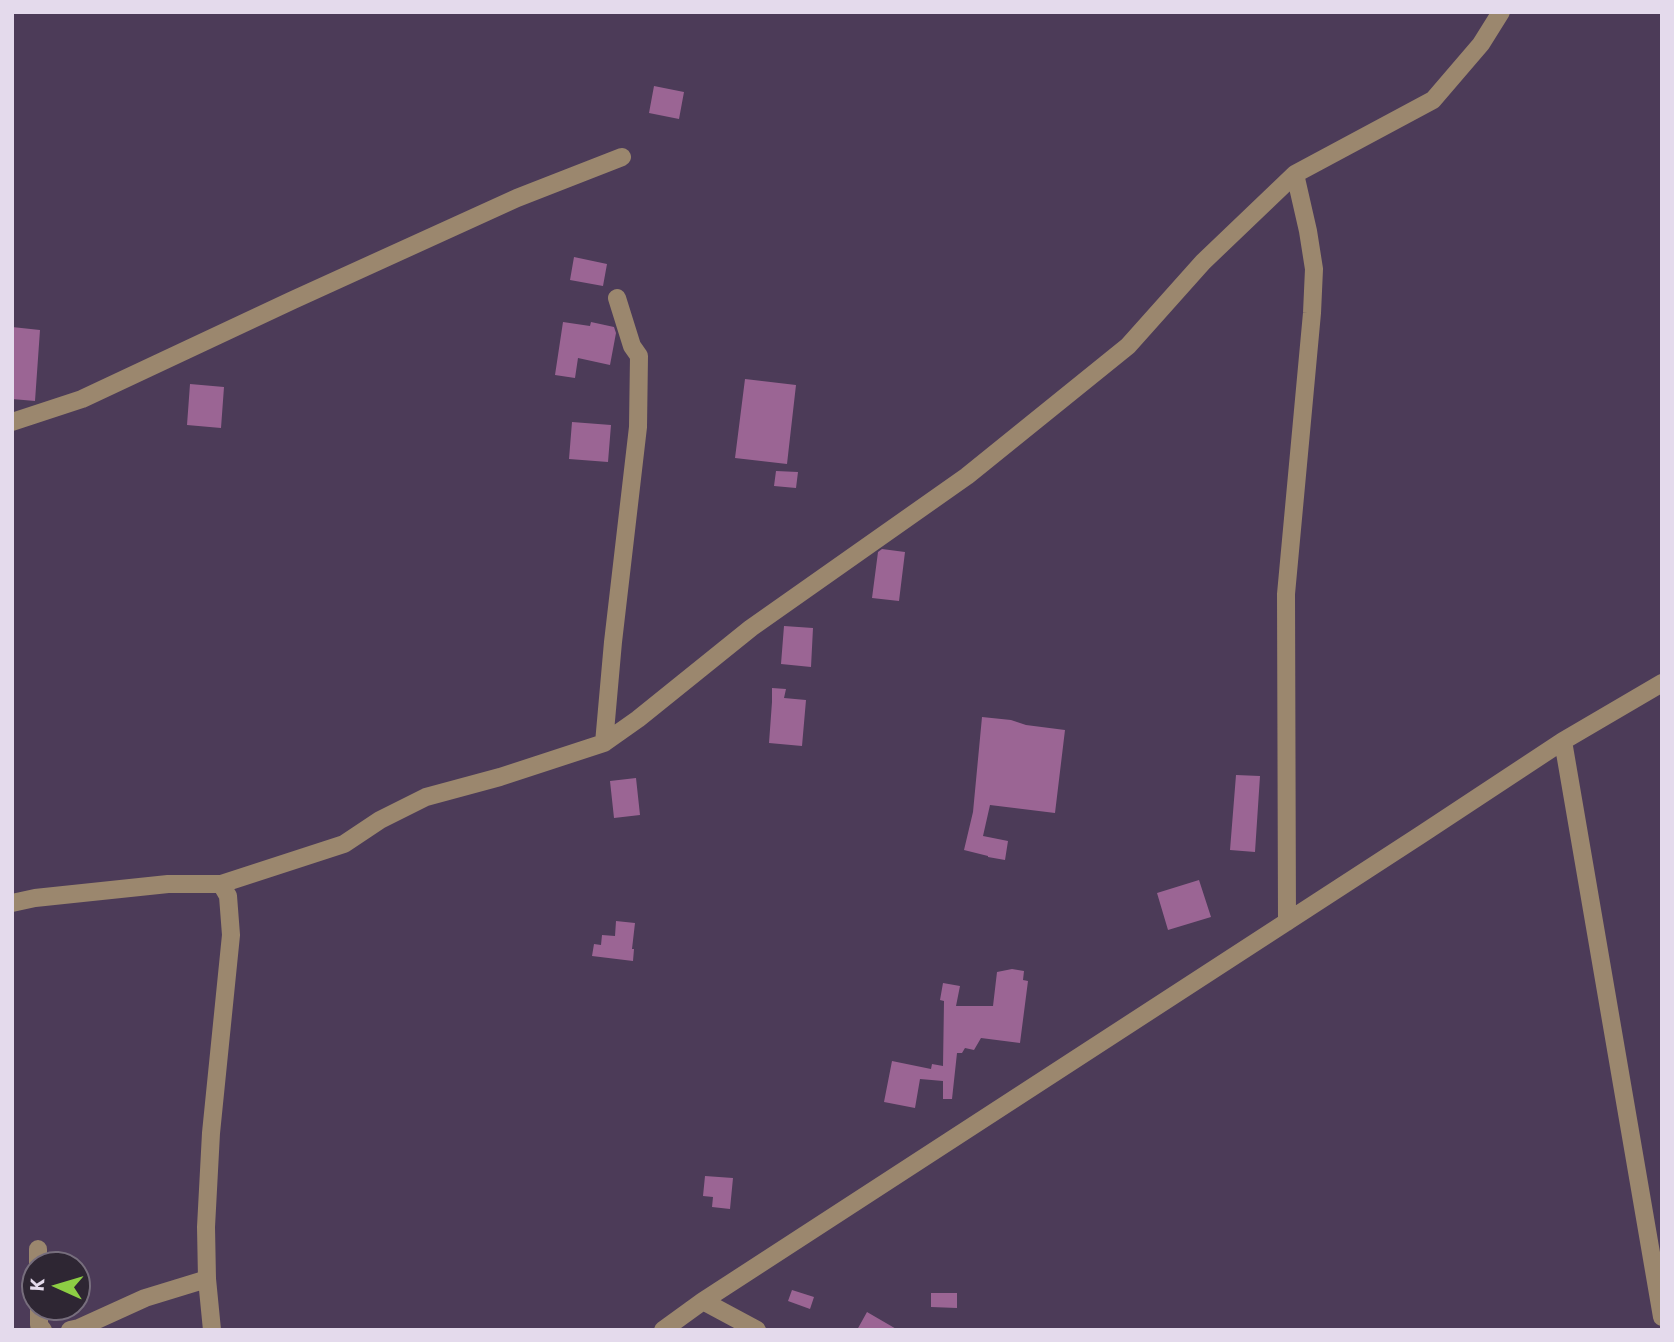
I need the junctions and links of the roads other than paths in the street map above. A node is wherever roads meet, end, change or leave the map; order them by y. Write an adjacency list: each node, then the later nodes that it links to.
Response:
1 (1501, 12): 3 (street)
2 (622, 158): 5 (street)
3 (1296, 174): 8 (street); 11 (street)
4 (617, 299): 8 (street)
5 (12, 422)
6 (1662, 683): 7 (street)
7 (1563, 741): 11 (street); 14 (street)
8 (604, 743): 9 (street)
9 (220, 884): 10 (street); 12 (street)
10 (12, 903)
11 (1287, 922): 13 (street)
12 (207, 1279): 15 (street); 16 (street)
13 (703, 1301): 17 (street); 18 (street)
14 (1662, 1317)
15 (70, 1330)
16 (212, 1330)
17 (663, 1330)
18 (757, 1330)

